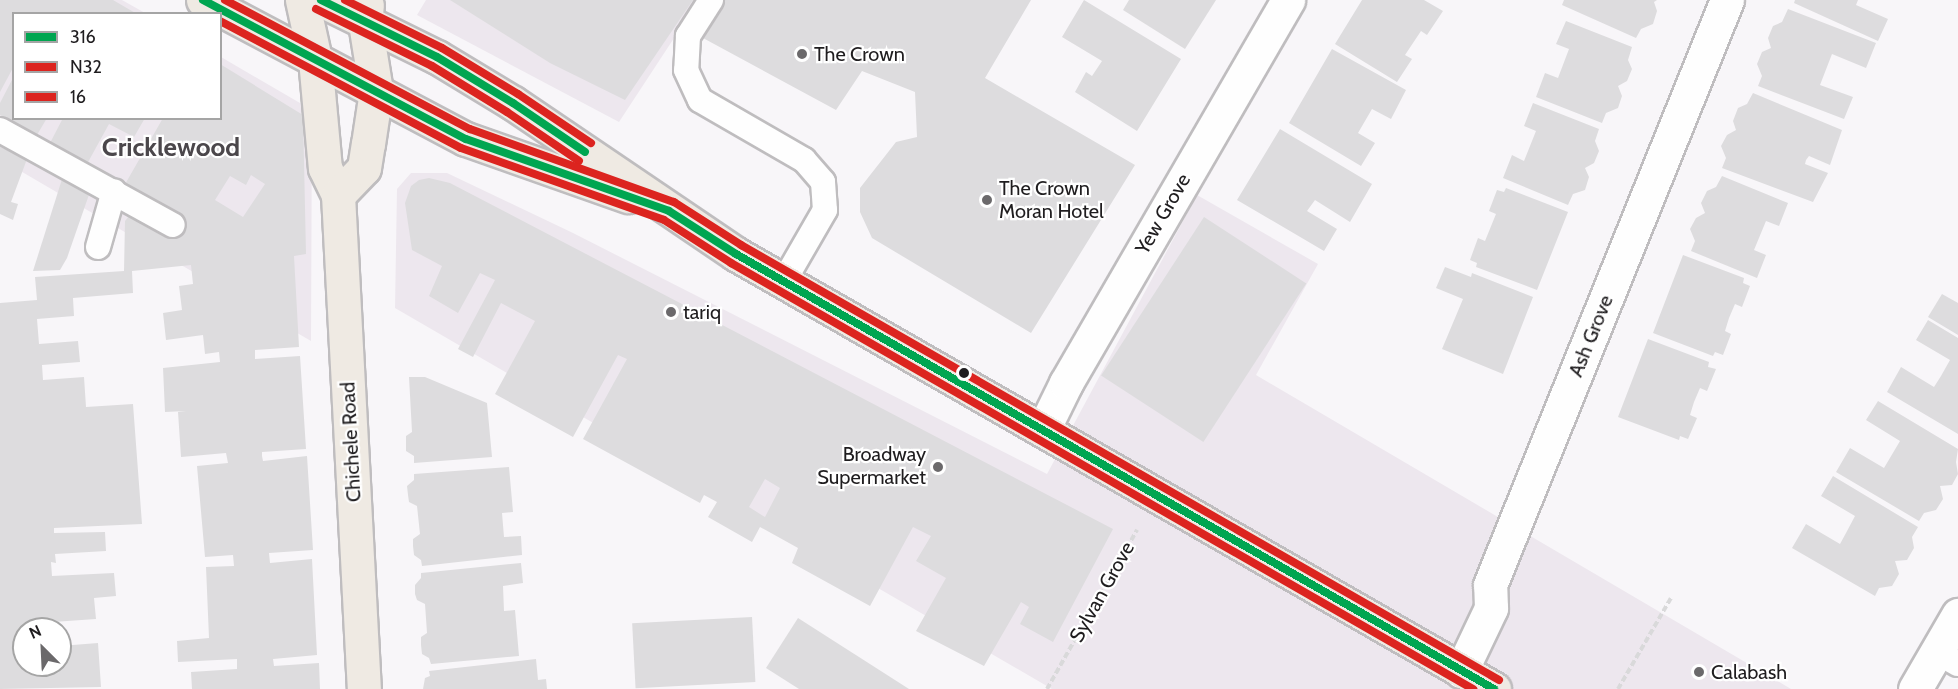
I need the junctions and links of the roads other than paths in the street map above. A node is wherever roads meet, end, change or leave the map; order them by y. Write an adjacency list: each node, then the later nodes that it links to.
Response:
1 (203, 0): 8 (main road)
2 (302, 0): 8 (main road, Chichele Road)
3 (321, 0): 7 (main road)
4 (711, 0): 16 (lane)
5 (1288, 0): 17 (street, Yew Grove)
6 (1727, 0): 20 (street, Ash Grove)
7 (367, 11): 9 (main road); 13 (main road)
8 (315, 59): 9 (main road); 12 (main road, Chichele Road)
9 (376, 91): 12 (main road); 13 (main road)
10 (0, 130): 11 (lane)
11 (114, 191): 14 (lane); 15 (lane)
12 (338, 195): 21 (main road, Chichele Road)
13 (669, 211): 16 (main road)
14 (173, 225)
15 (98, 247)
16 (784, 281): 17 (main road)
17 (1043, 430): 20 (main road)
18 (1958, 615): 19 (street)
19 (1947, 658): 23 (street)
20 (1461, 671): 22 (main road)
21 (364, 689)
22 (1494, 689)
23 (1915, 689)

